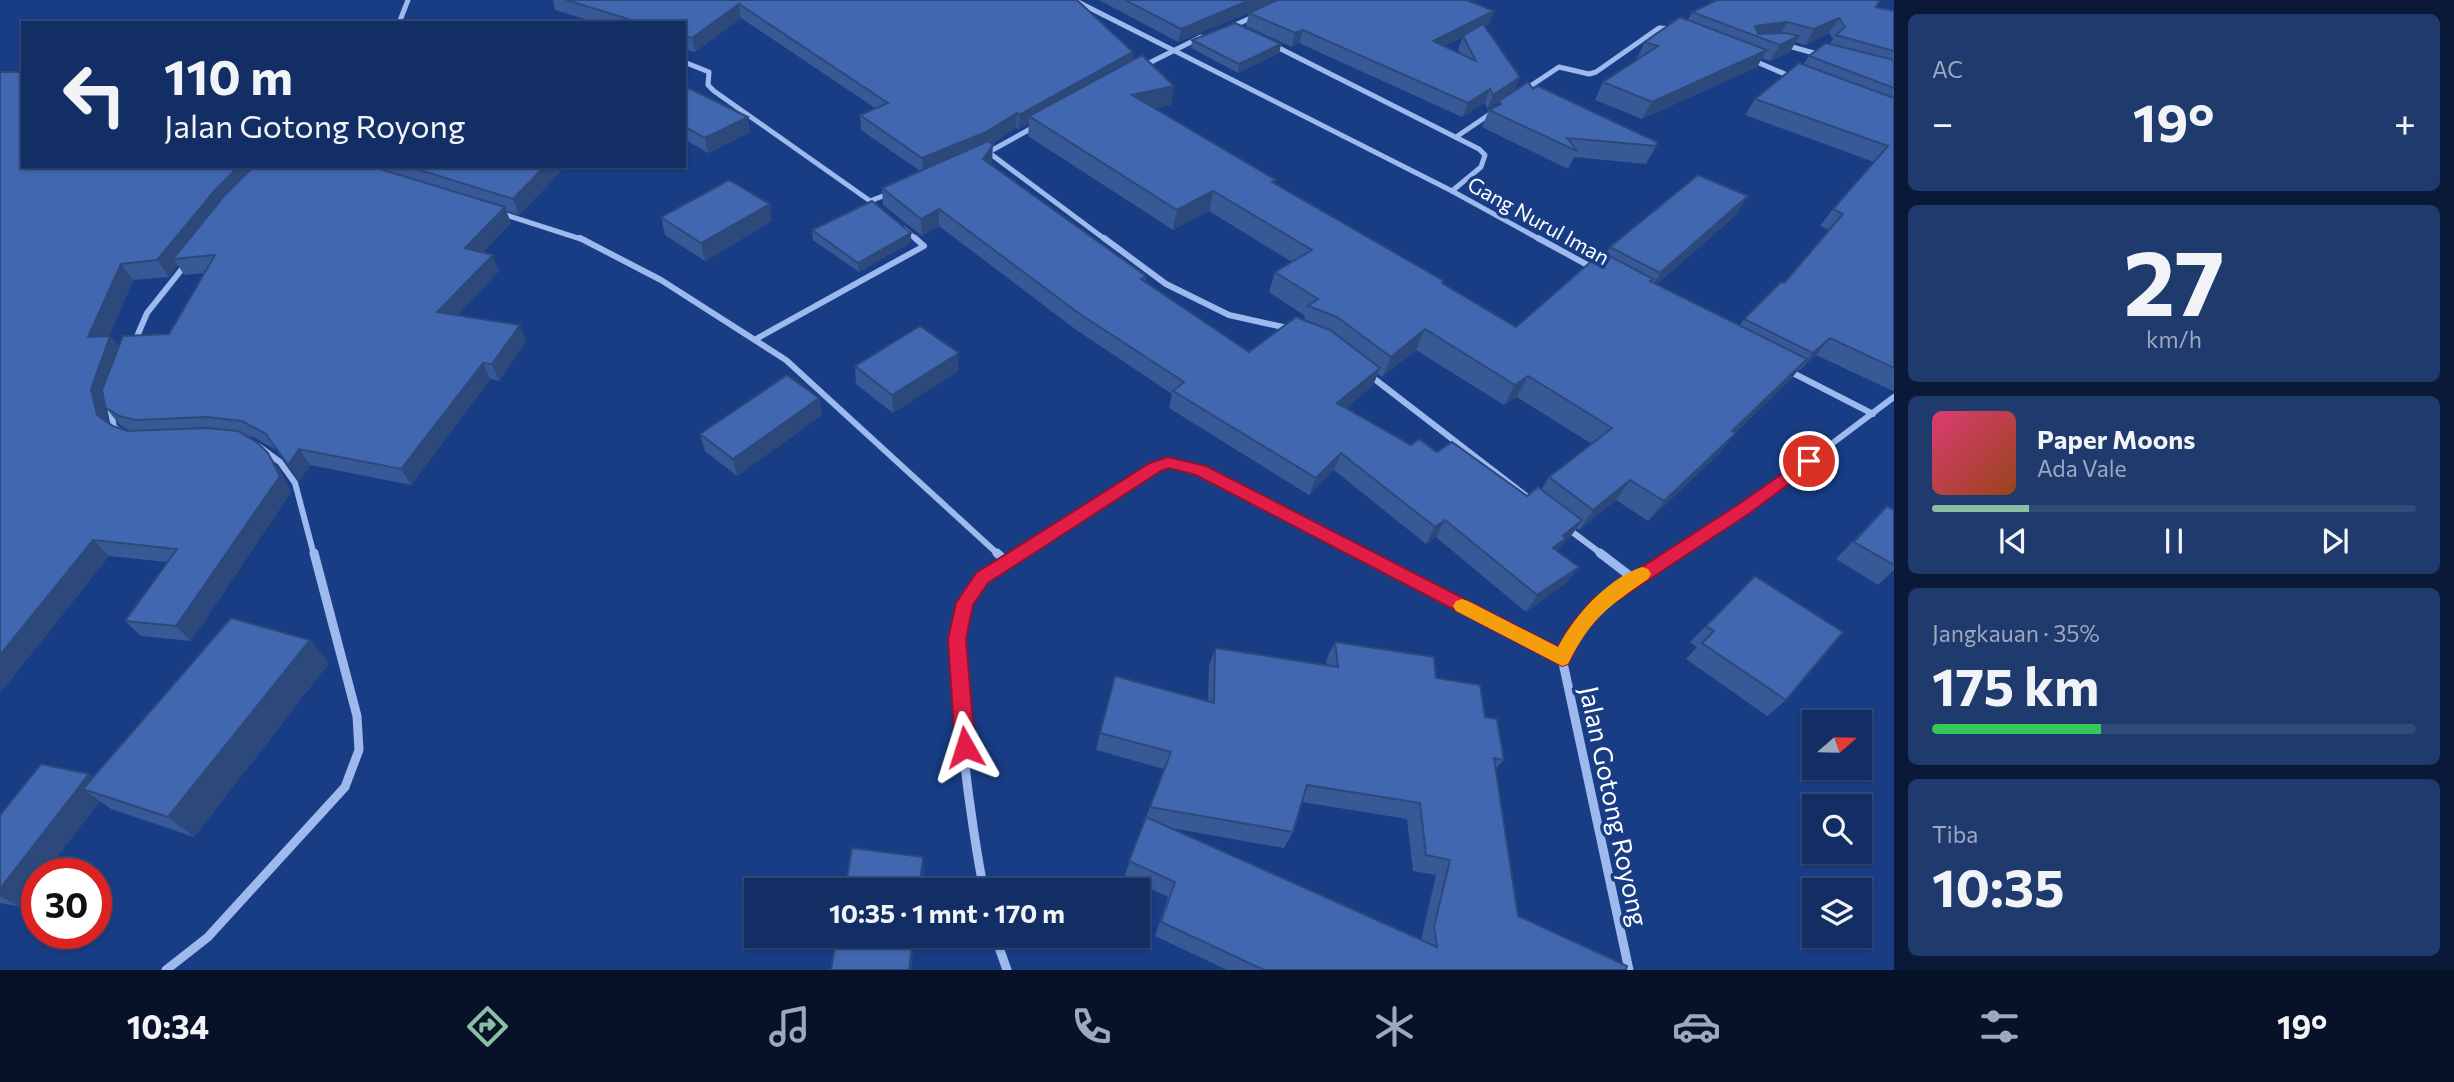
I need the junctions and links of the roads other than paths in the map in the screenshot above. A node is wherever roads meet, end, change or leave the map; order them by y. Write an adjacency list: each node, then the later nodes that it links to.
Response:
1 (408, 0): 4 (street)
2 (1074, 0): 12 (street)
3 (1267, 10): 5 (street)
4 (400, 21)
5 (1233, 26): 6 (street); 7 (street)
6 (1223, 29)
7 (1242, 30)
8 (1678, 30): 18 (street)
9 (1212, 33): 12 (street)
10 (1778, 43): 14 (street)
11 (1271, 44): 21 (street, Gang Nurul Iman)
12 (1172, 50): 16 (street); 25 (street)
13 (1738, 55): 17 (street)
14 (1827, 57)
15 (686, 63): 26 (street)
16 (1138, 69)
17 (1803, 81)
18 (1518, 94)
19 (1498, 108): 21 (street)
20 (1046, 120): 22 (street)
21 (1456, 137): 25 (street, Gang Nurul Iman)
22 (988, 152): 23 (street); 32 (street)
23 (976, 157)
24 (894, 191): 26 (street)
25 (1452, 191): 31 (street, Gang Nurul Iman)
26 (870, 201): 27 (street)
27 (879, 209)
28 (489, 210): 33 (street)
29 (897, 224): 33 (street)
30 (188, 261): 34 (street)
31 (1601, 273)
32 (1296, 330)
33 (756, 339): 44 (street)
34 (132, 347)
35 (1778, 366): 39 (street)
36 (1359, 367): 42 (street)
37 (113, 394): 40 (street)
38 (1894, 397): 39 (street, Jalan Gotong Royong)
39 (1873, 414): 45 (street, Jalan Gotong Royong)
40 (124, 435)
41 (249, 443): 49 (street)
42 (1535, 503)
43 (1557, 520): 45 (street)
44 (1007, 562): 46 (street); 47 (street)
45 (1634, 579): 46 (street, Jalan Gotong Royong)
46 (1562, 658): 51 (street, Jalan Gotong Royong)
47 (981, 878)
48 (999, 948): 50 (street)
49 (166, 970)
50 (1007, 970)
51 (1629, 970)

